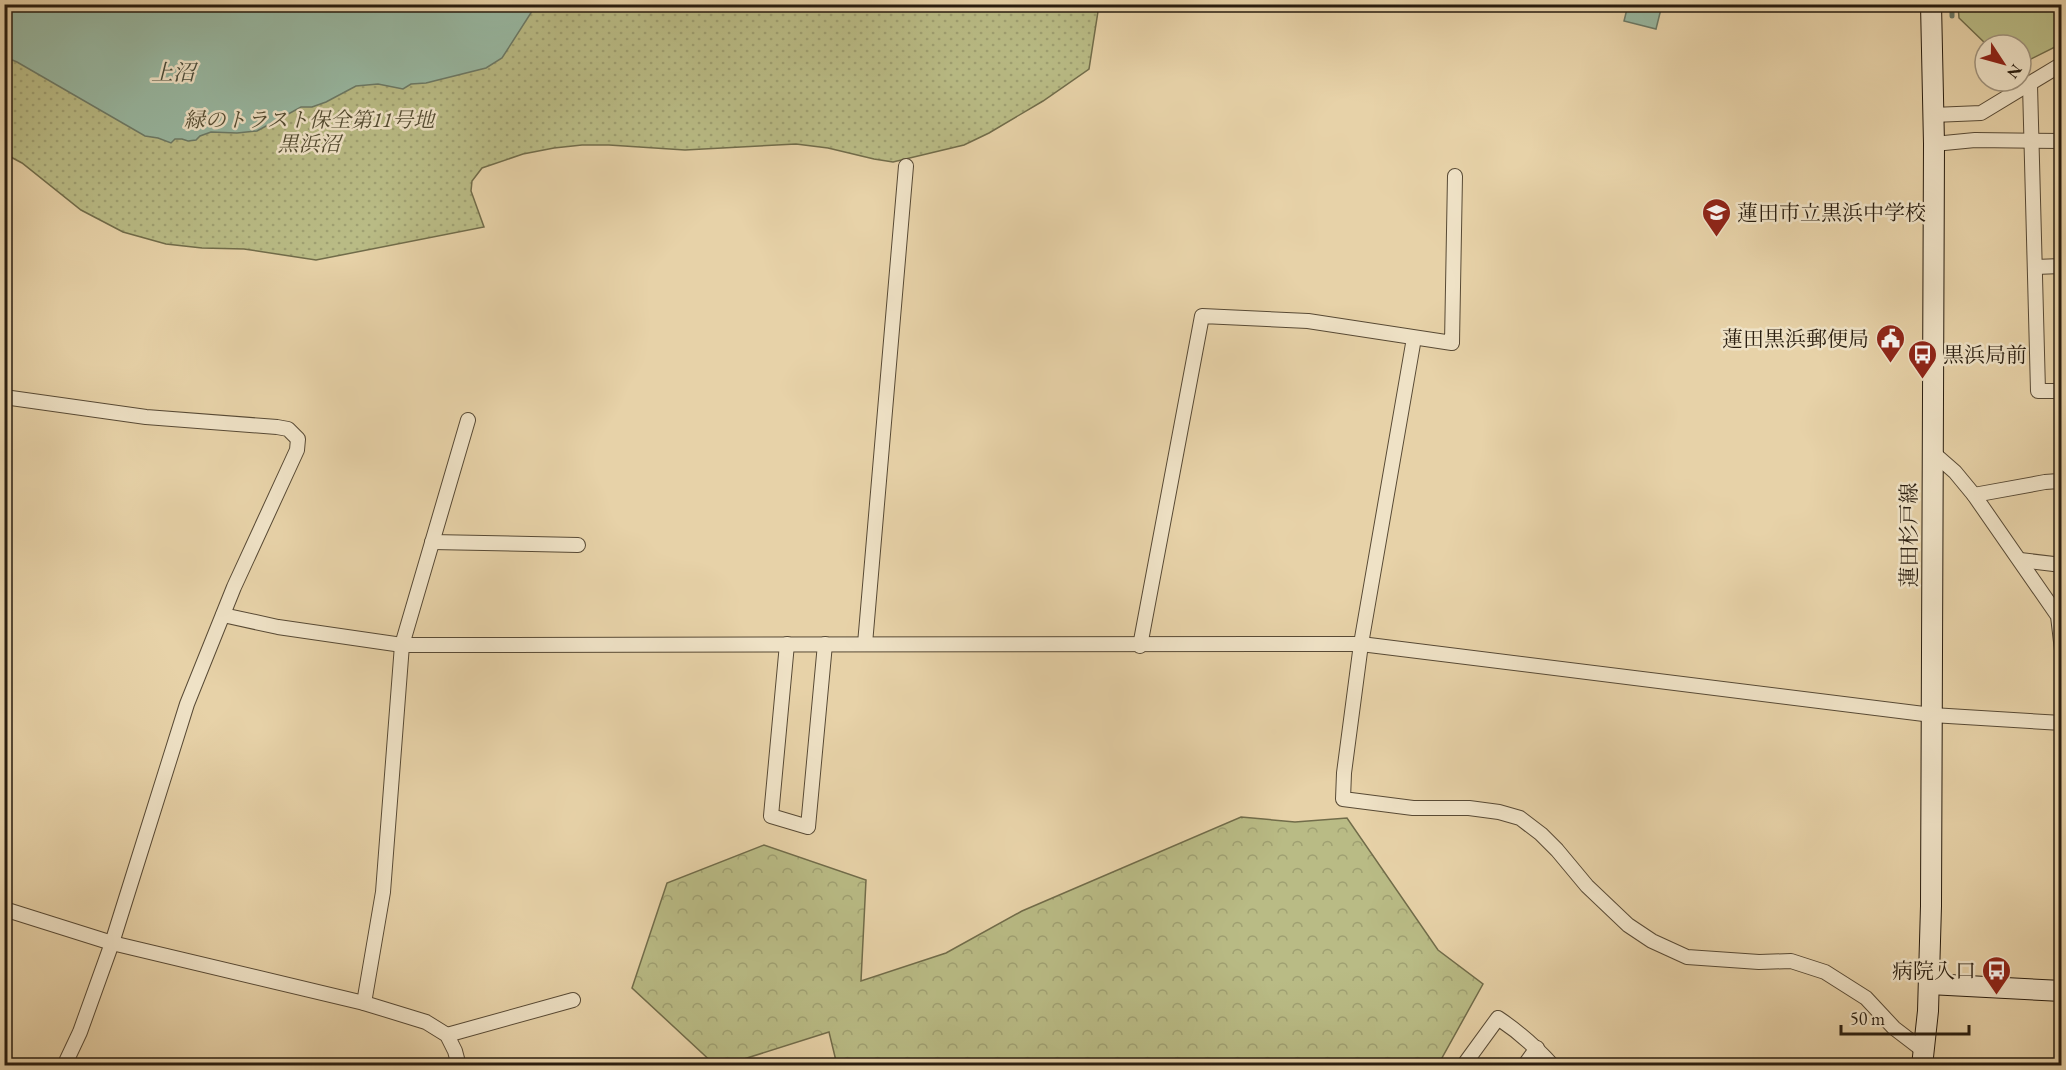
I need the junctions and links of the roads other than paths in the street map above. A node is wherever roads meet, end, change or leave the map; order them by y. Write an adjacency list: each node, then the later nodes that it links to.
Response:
1 (1931, 4): 6 (main road, 蓮田杉戸線)
2 (2061, 64): 3 (street)
3 (2033, 83)
4 (2016, 93): 6 (street)
5 (2030, 93): 7 (street)
6 (1934, 115): 9 (main road, 蓮田杉戸線)
7 (2031, 141): 8 (street); 9 (street); 13 (street)
8 (2061, 141)
9 (1934, 144): 18 (main road, 蓮田杉戸線)
10 (906, 166): 29 (street)
11 (1455, 176): 14 (street)
12 (2061, 266): 13 (street)
13 (2035, 267): 15 (street)
14 (1414, 338): 30 (street); 32 (street)
15 (2061, 391)
16 (4, 397): 25 (street)
17 (468, 420): 21 (street)
18 (1931, 451): 20 (street); 34 (main road, 蓮田杉戸線)
19 (2059, 481): 20 (street)
20 (1974, 495): 23 (street)
21 (432, 542): 22 (street); 31 (street)
22 (578, 545)
23 (2020, 560): 24 (street); 26 (street)
24 (2061, 565)
25 (223, 615): 31 (street); 37 (street)
26 (2060, 616): 33 (street)
27 (787, 644): 28 (street); 28 (street); 31 (street)
28 (825, 644): 29 (street)
29 (865, 644): 32 (street)
30 (1361, 644): 32 (street); 34 (street); 44 (street)
31 (402, 645): 41 (street)
32 (1140, 646)
33 (2061, 650)
34 (1932, 715): 35 (street); 38 (main road, 蓮田杉戸線)
35 (2061, 723)
36 (4, 909): 37 (street)
37 (112, 943): 41 (street); 45 (street)
38 (1929, 984): 39 (main road); 44 (main road, 蓮田杉戸線)
39 (2061, 991)
40 (573, 1000): 42 (street)
41 (364, 1003): 42 (street)
42 (447, 1035): 46 (street)
43 (1537, 1048): 47 (street); 48 (street); 49 (street)
44 (1923, 1058)
45 (64, 1065)
46 (459, 1065)
47 (1463, 1065)
48 (1524, 1065)
49 (1552, 1065)

